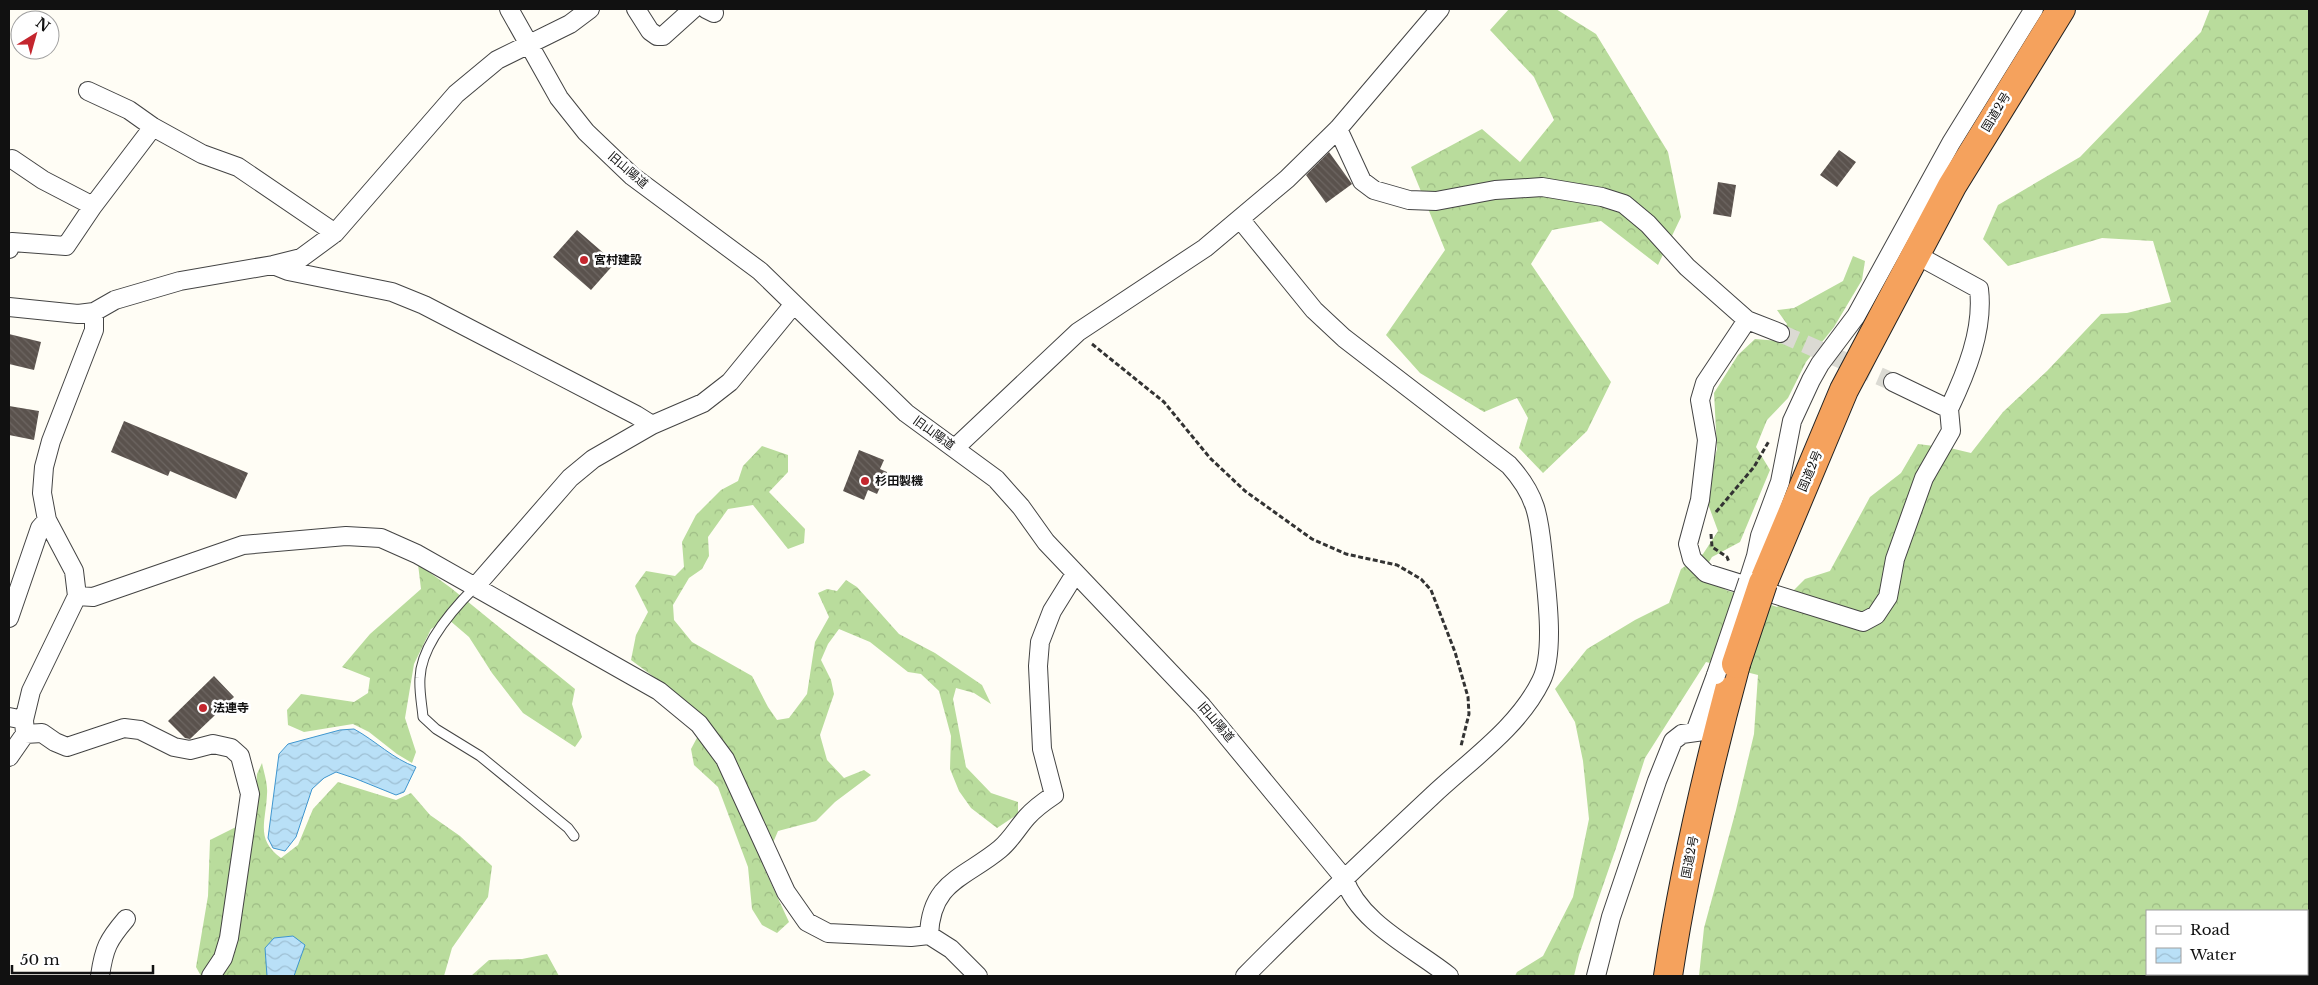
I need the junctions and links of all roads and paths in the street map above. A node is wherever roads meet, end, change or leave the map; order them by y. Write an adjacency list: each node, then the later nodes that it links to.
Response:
1 (509, 9): 8 (street, 旧山陽道)
2 (590, 9): 8 (street)
3 (636, 9): 4 (street)
4 (693, 9)
5 (1440, 9): 11 (street)
6 (2034, 9): 27 (street)
7 (2061, 9): 17 (highway, 国道2号)
8 (528, 44): 15 (street); 19 (street, 旧山陽道)
9 (88, 91): 10 (street)
10 (152, 128): 13 (street); 15 (street)
11 (1338, 129): 14 (street); 22 (street)
12 (12, 159): 13 (street)
13 (93, 206): 16 (street)
14 (1240, 219): 23 (street); 42 (street)
15 (335, 233): 18 (street)
16 (9, 249)
17 (1914, 254): 26 (street); 34 (highway, 国道2号)
18 (273, 265): 21 (street); 28 (street)
19 (794, 304): 28 (street); 29 (street, 旧山陽道)
20 (9, 307): 21 (street)
21 (94, 312): 31 (street)
22 (1747, 320): 24 (street); 34 (street)
23 (1078, 332): 29 (street); 42 (path)
24 (1780, 333)
25 (1893, 382): 26 (street)
26 (1949, 409): 34 (street)
27 (1792, 421): 30 (path); 34 (street)
28 (652, 426): 36 (street)
29 (955, 448): 33 (street, 旧山陽道)
30 (1713, 515)
31 (47, 520): 35 (street); 37 (street)
32 (1710, 526): 34 (path)
33 (1075, 574): 44 (street, 旧山陽道); 46 (street)
34 (1748, 582): 40 (highway, 国道2号, bridge)
35 (14, 584): 38 (street)
36 (475, 587): 37 (street); 43 (lane); 46 (street)
37 (77, 596): 39 (street)
38 (9, 618)
39 (19, 724): 41 (street); 48 (street)
40 (1707, 730): 52 (street); 53 (highway, 国道2号)
41 (9, 757)
42 (1459, 771): 44 (street)
43 (574, 836)
44 (1344, 878): 50 (street); 51 (street, 旧山陽道)
45 (126, 919): 47 (street)
46 (928, 935): 49 (street)
47 (100, 976)
48 (211, 976)
49 (978, 976)
50 (1245, 976)
51 (1449, 976)
52 (1596, 976)
53 (1668, 976)

